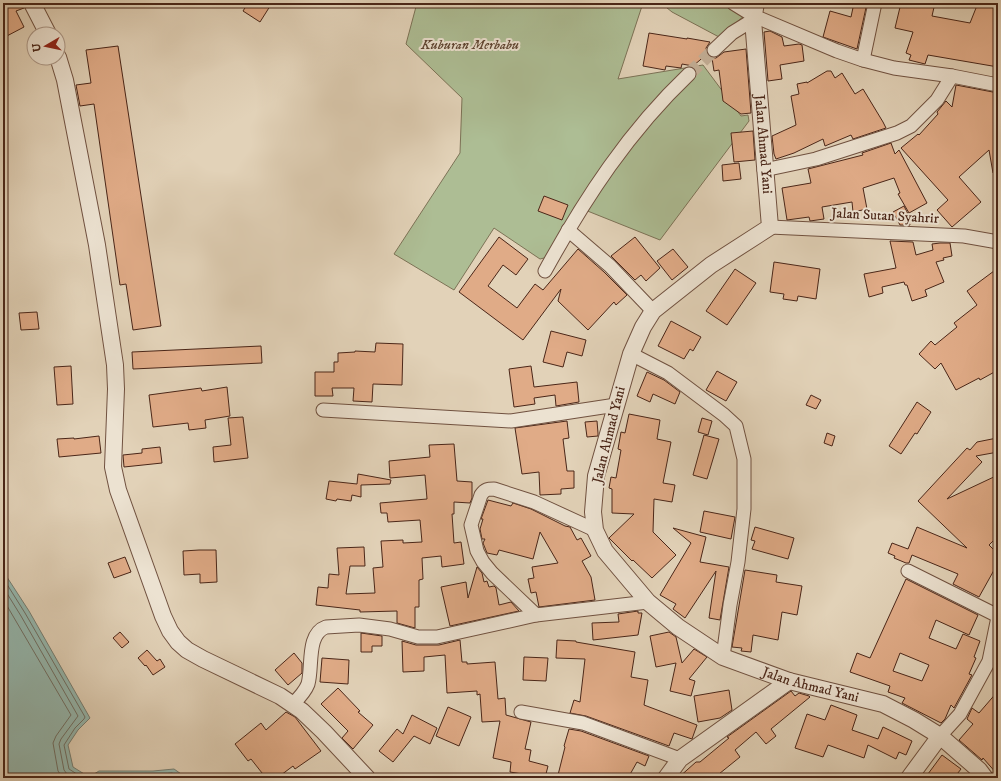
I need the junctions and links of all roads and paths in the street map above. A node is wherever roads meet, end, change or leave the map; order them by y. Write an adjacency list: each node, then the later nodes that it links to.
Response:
1 (32, 3): 5 (street)
2 (734, 3): 4 (street)
3 (874, 3): 7 (street)
4 (755, 13): 6 (street); 7 (street); 12 (street, Jalan Ahmad Yani)
5 (44, 26)
6 (714, 50)
7 (863, 60): 10 (street)
8 (61, 66): 28 (street)
9 (689, 74): 14 (street)
10 (952, 76): 11 (street); 12 (street)
11 (998, 85)
12 (764, 170): 13 (street, Jalan Ahmad Yani)
13 (770, 227): 15 (street, Jalan Sutan Syahrir); 17 (street, Jalan Ahmad Yani)
14 (568, 230): 16 (street); 17 (street)
15 (998, 242)
16 (545, 271)
17 (653, 311): 18 (street, Jalan Ahmad Yani)
18 (630, 354): 19 (street, Jalan Ahmad Yani); 26 (street)
19 (616, 405): 20 (street); 21 (street, Jalan Ahmad Yani)
20 (323, 410)
21 (595, 530): 23 (street, Jalan Ahmad Yani); 24 (street)
22 (908, 571): 25 (street)
23 (648, 602): 24 (street); 26 (street, Jalan Ahmad Yani)
24 (536, 615): 28 (street)
25 (998, 617): 30 (street)
26 (723, 657): 27 (street, Jalan Ahmad Yani)
27 (789, 681): 30 (street, Jalan Ahmad Yani); 31 (street)
28 (293, 704): 32 (street)
29 (521, 712): 31 (street)
30 (940, 736): 34 (street); 35 (street, Jalan Ahmad Yani)
31 (680, 759): 33 (street)
32 (367, 778)
33 (666, 778)
34 (909, 778)
35 (985, 778)

